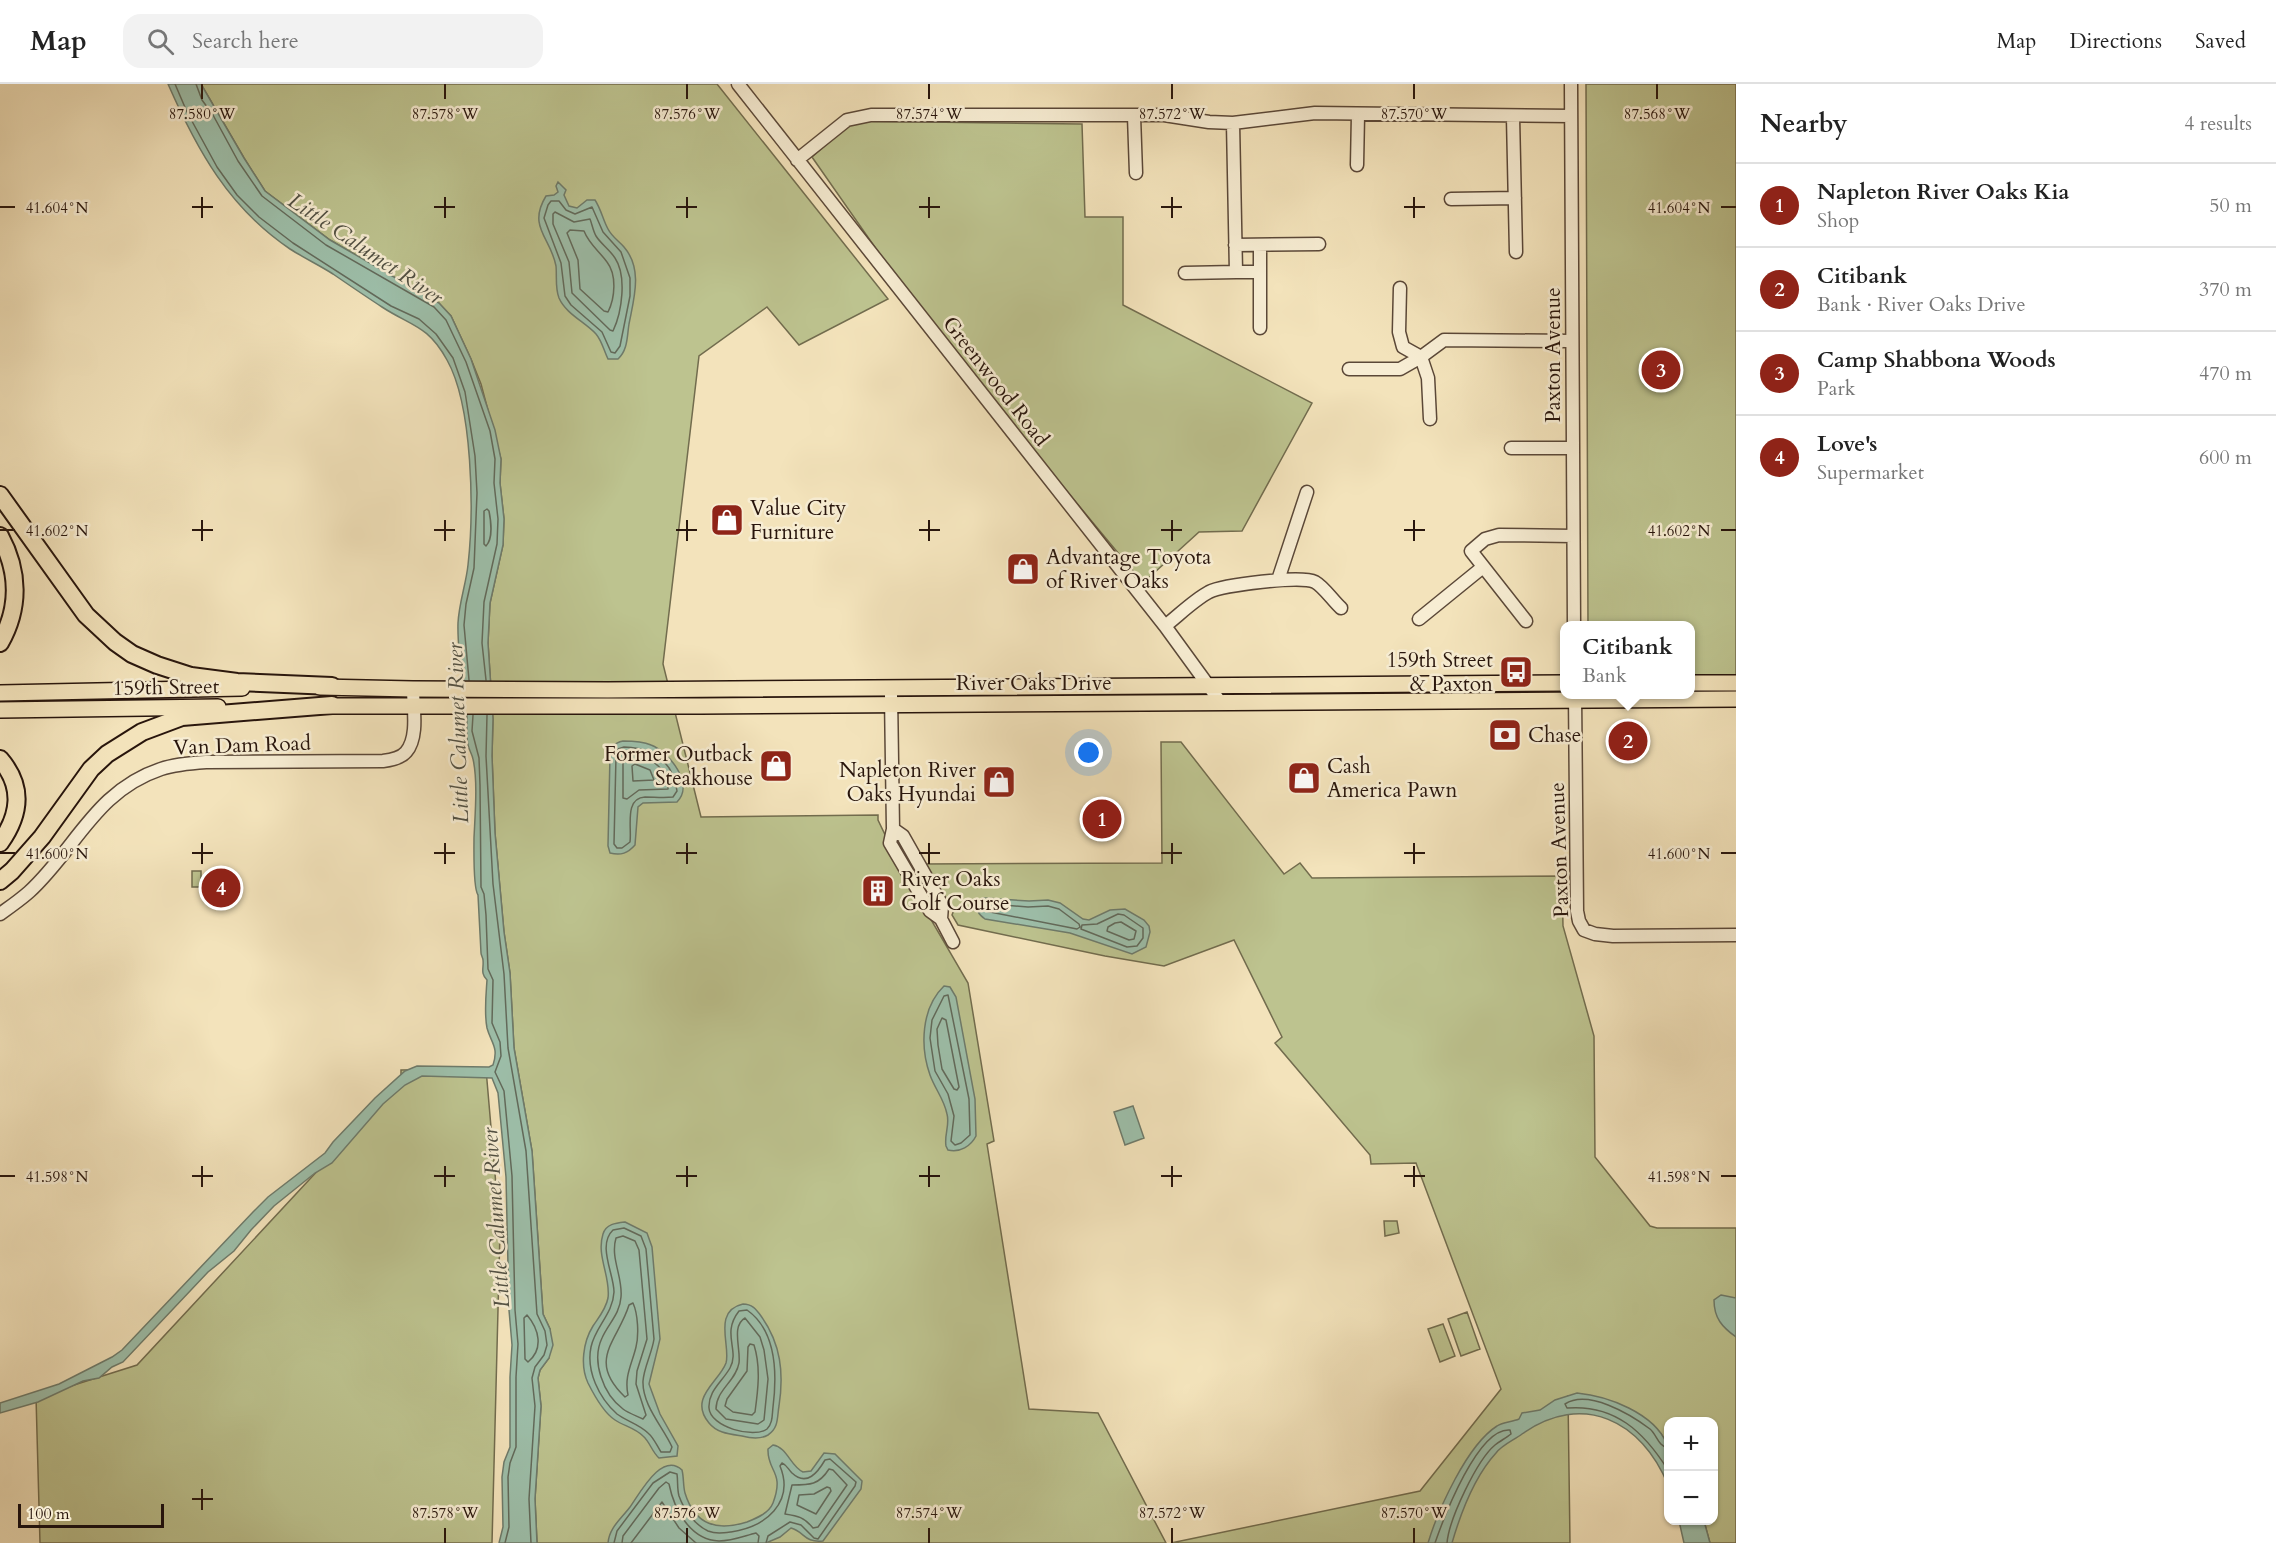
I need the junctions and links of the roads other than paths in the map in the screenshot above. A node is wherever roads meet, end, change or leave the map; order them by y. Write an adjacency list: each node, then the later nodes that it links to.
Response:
1 (738, 84): 8 (street, Greenwood Road)
2 (1571, 84): 5 (street, Paxton Avenue)
3 (1358, 115): 6 (street); 7 (street); 9 (street)
4 (1134, 116): 7 (street); 8 (street); 10 (street)
5 (1571, 116): 6 (street); 22 (street, Paxton Avenue)
6 (1513, 117): 11 (street)
7 (1233, 123): 13 (street)
8 (797, 160): 38 (street, Greenwood Road)
9 (1358, 165)
10 (1136, 172)
11 (1515, 198): 12 (street); 16 (street)
12 (1450, 200)
13 (1235, 244): 14 (street); 17 (street)
14 (1260, 244): 15 (street); 18 (street)
15 (1319, 244)
16 (1516, 252)
17 (1236, 272): 18 (street); 19 (street)
18 (1260, 272): 21 (street)
19 (1185, 273)
20 (1401, 288): 23 (street)
21 (1260, 328)
22 (1572, 340): 23 (street); 27 (street, Paxton Avenue)
23 (1421, 357): 24 (street); 25 (street)
24 (1349, 369)
25 (1430, 419)
26 (1511, 448): 27 (street)
27 (1573, 448): 31 (street, Paxton Avenue)
28 (1307, 492): 33 (street)
29 (0, 495): 43 (highway)
30 (0, 536): 39 (highway)
31 (1573, 536): 32 (street); 37 (street, Paxton Avenue)
32 (1483, 567): 35 (street); 36 (street)
33 (1278, 580): 34 (street); 38 (street)
34 (1341, 608)
35 (1419, 619)
36 (1526, 621)
37 (1574, 621)
38 (1165, 626): 44 (street, Greenwood Road)
39 (0, 643)
40 (1560, 683): 44 (main road, River Oaks Drive)
41 (1695, 683): 42 (main road)
42 (1736, 683)
43 (332, 686): 46 (main road, River Oaks Drive); 47 (main road, 159th Street)
44 (1208, 687): 45 (main road, River Oaks Drive); 52 (street, Greenwood Road)
45 (891, 688): 46 (main road, River Oaks Drive); 54 (street)
46 (413, 689): 55 (street, Van Dam Road)
47 (0, 693)
48 (1560, 697): 52 (main road, River Oaks Drive)
49 (1695, 698): 51 (main road, River Oaks Drive)
50 (1575, 699): 61 (street, Paxton Avenue)
51 (1736, 699)
52 (1221, 703): 54 (main road, River Oaks Drive)
53 (332, 705): 55 (main road, River Oaks Drive); 56 (main road, 159th Street); 59 (highway)
54 (891, 705): 55 (main road, River Oaks Drive); 62 (street)
55 (413, 706): 60 (street, Van Dam Road)
56 (0, 710)
57 (0, 759): 58 (highway)
58 (0, 843)
59 (0, 881)
60 (0, 914)
61 (1736, 935)
62 (953, 942)

